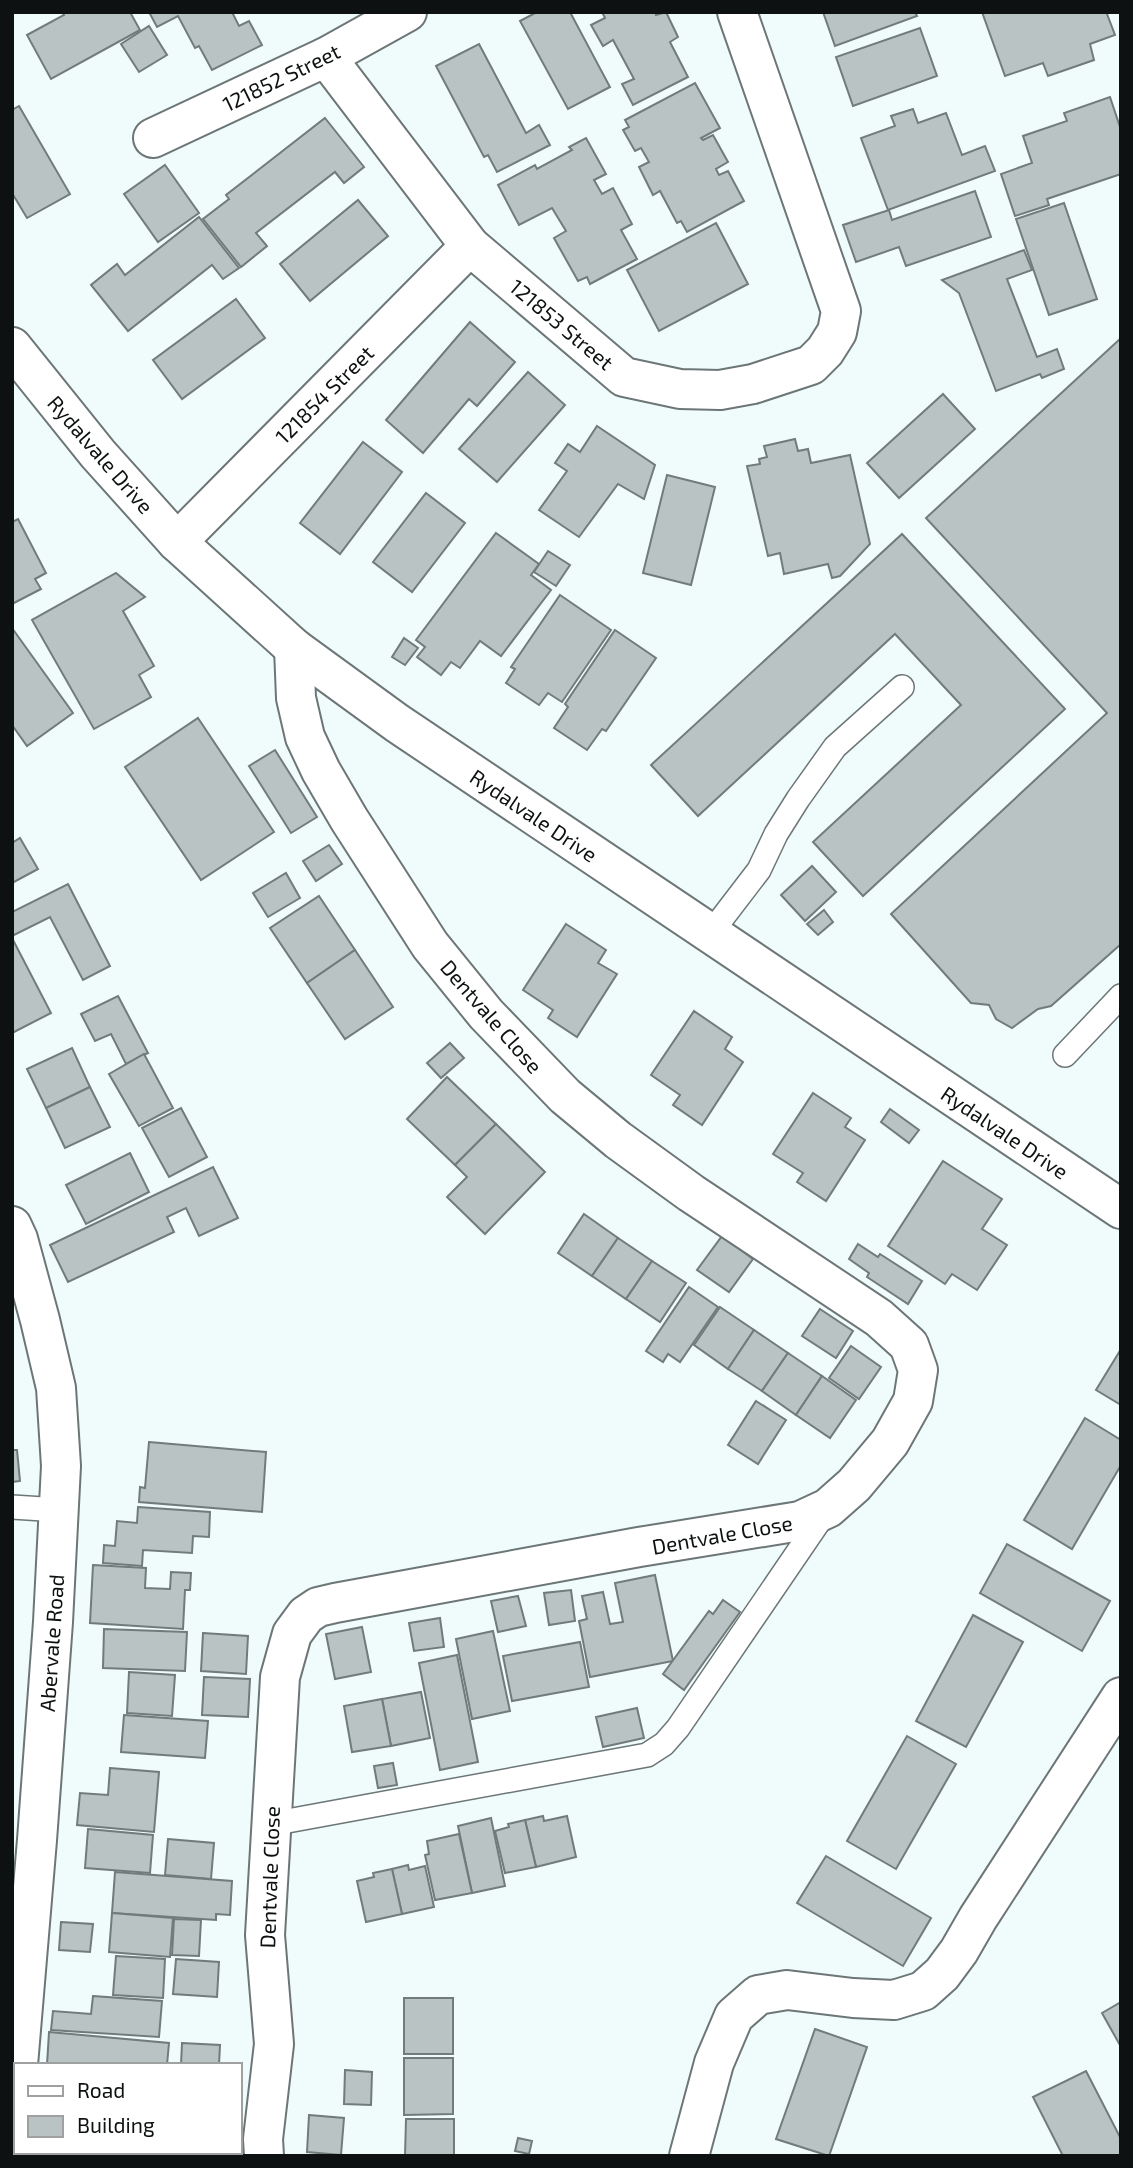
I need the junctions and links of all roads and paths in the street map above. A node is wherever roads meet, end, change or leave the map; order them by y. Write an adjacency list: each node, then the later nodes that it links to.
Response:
1 (407, 12): 3 (street, 121852 Street)
2 (737, 12): 5 (street, 121853 Street)
3 (326, 57): 4 (street, 121852 Street); 5 (street, 121853 Street)
4 (153, 138)
5 (470, 246): 7 (street, 121854 Street)
6 (12, 346): 7 (street, Rydalvale Drive)
7 (177, 542): 8 (street, Rydalvale Drive)
8 (294, 648): 10 (street, Rydalvale Drive); 16 (street, Dentvale Close)
9 (902, 687): 10 (lane)
10 (710, 934): 13 (street, Rydalvale Drive)
11 (1121, 996): 12 (lane)
12 (1065, 1055)
13 (1121, 1209)
14 (12, 1226): 17 (street, Abervale Road)
15 (12, 1507): 17 (lane)
16 (828, 1508): 19 (lane); 19 (street, Dentvale Close)
17 (58, 1510): 20 (street, Abervale Road)
18 (1121, 1697): 25 (street)
19 (271, 1825): 24 (street, Dentvale Close)
20 (25, 1840): 21 (street, Abervale Road)
21 (16, 2063)
22 (14, 2096): 23 (street, Abervale Road)
23 (12, 2128)
24 (264, 2156)
25 (689, 2156)

